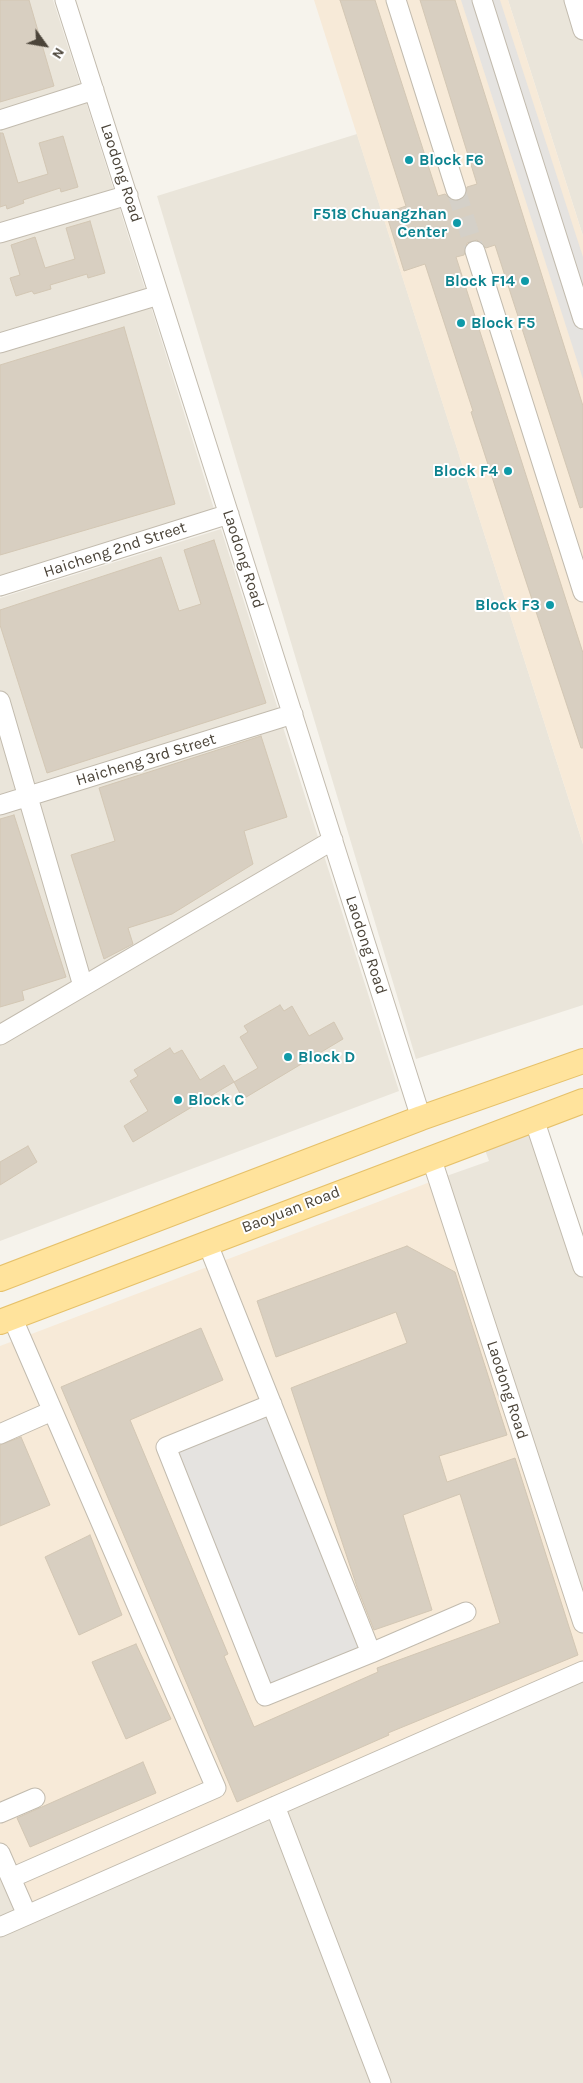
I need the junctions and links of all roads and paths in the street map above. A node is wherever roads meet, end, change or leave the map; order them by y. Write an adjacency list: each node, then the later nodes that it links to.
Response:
1 (66, 0): 6 (street, Laodong Road)
2 (396, 0): 8 (street)
3 (482, 0): 13 (street)
4 (574, 0): 5 (street)
5 (583, 30)
6 (94, 90): 7 (street); 9 (street, Laodong Road)
7 (0, 120)
8 (456, 190)
9 (128, 195): 10 (street); 12 (street, Laodong Road)
10 (0, 233)
11 (475, 251): 17 (street)
12 (160, 295): 14 (street); 15 (street, Laodong Road)
13 (583, 318)
14 (0, 343)
15 (229, 514): 16 (street, Haicheng 2nd Street); 19 (street, Laodong Road)
16 (0, 586)
17 (583, 592)
18 (0, 701): 20 (street)
19 (293, 714): 20 (street, Haicheng 3rd Street); 22 (street, Laodong Road)
20 (28, 796): 21 (street, Haicheng 3rd Street); 23 (street)
21 (0, 805)
22 (333, 840): 23 (street); 27 (street, Laodong Road)
23 (84, 986): 24 (street)
24 (0, 1036)
25 (583, 1061): 27 (main road)
26 (583, 1101): 28 (main road, Baoyuan Road)
27 (421, 1118): 32 (main road)
28 (534, 1119): 29 (main road, Baoyuan Road); 31 (street)
29 (431, 1157): 30 (main road, Baoyuan Road); 37 (street, Laodong Road)
30 (207, 1242): 33 (main road, Baoyuan Road); 34 (street)
31 (583, 1267)
32 (0, 1279)
33 (6, 1319): 35 (street)
34 (272, 1404): 40 (street); 40 (street)
35 (52, 1410): 36 (street); 46 (street)
36 (0, 1434)
37 (578, 1591): 39 (street, Laodong Road)
38 (466, 1612): 40 (street)
39 (583, 1622)
40 (371, 1653)
41 (583, 1671): 43 (street)
42 (35, 1798): 44 (street)
43 (275, 1806): 47 (street); 49 (street)
44 (0, 1813)
45 (0, 1854): 46 (street)
46 (5, 1879): 47 (street)
47 (22, 1917): 48 (street)
48 (0, 1927)
49 (381, 2083)

